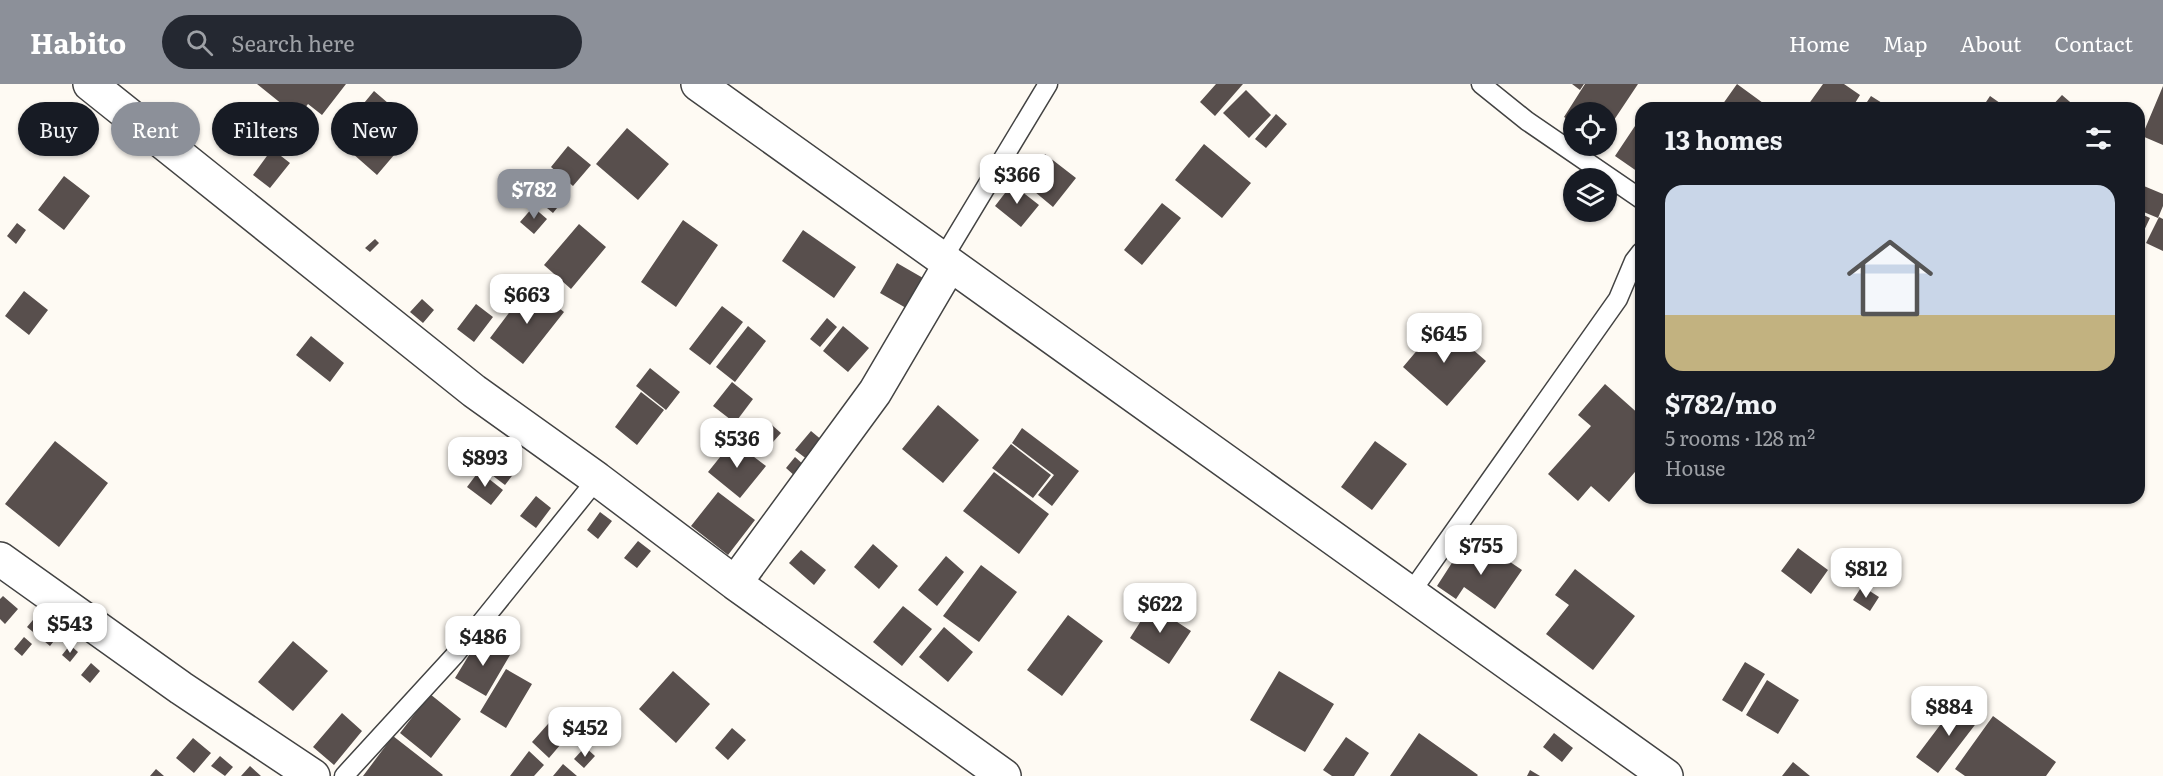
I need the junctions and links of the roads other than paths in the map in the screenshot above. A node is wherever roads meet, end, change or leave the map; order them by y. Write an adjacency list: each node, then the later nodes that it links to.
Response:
1 (90, 84): 8 (street)
2 (698, 84): 7 (street)
3 (1048, 84): 7 (lane)
4 (1481, 84): 5 (lane)
5 (1635, 195)
6 (1635, 260): 11 (lane)
7 (945, 263): 10 (street); 11 (street)
8 (597, 479): 10 (street); 13 (lane)
9 (0, 559): 12 (street)
10 (735, 584): 14 (street)
11 (1410, 595): 15 (street)
12 (313, 776)
13 (344, 776)
14 (1004, 776)
15 (1666, 776)

